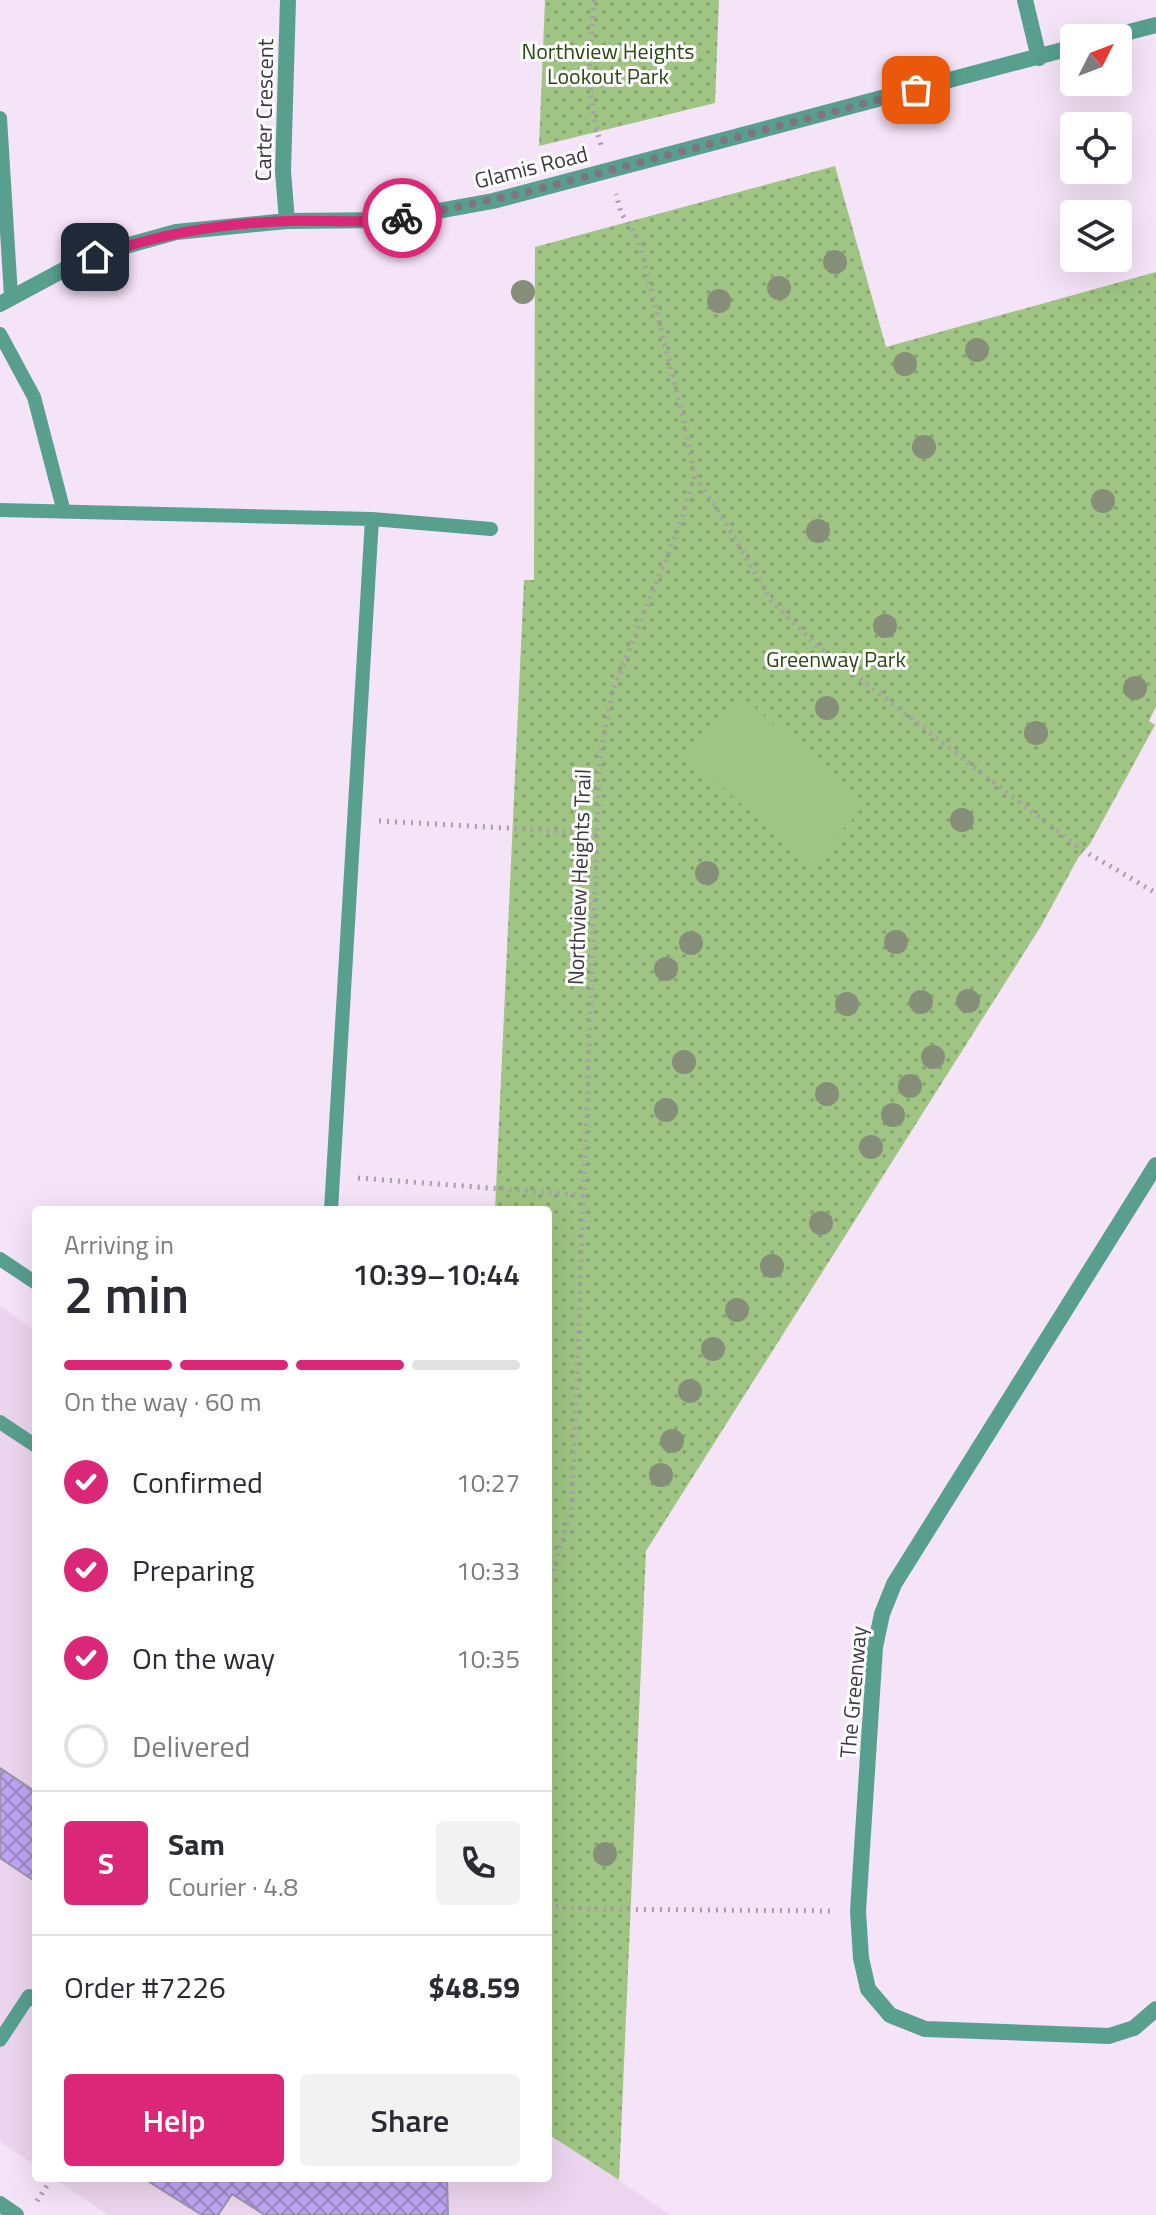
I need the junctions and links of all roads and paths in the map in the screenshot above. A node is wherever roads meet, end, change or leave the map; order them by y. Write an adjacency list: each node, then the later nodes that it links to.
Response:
1 (288, 0): 11 (street, Carter Crescent)
2 (594, 0): 9 (path)
3 (1025, 0): 7 (street)
4 (1156, 25): 5 (street)
5 (1132, 31)
6 (1060, 51): 7 (street, Glamis Road)
7 (1039, 58): 11 (street, Glamis Road)
8 (0, 118): 12 (lane)
9 (602, 148)
10 (616, 194): 14 (path, Northview Heights Trail)
11 (287, 221): 12 (street, Glamis Road)
12 (6, 300)
13 (0, 334): 16 (lane)
14 (694, 476): 20 (path, Northview Heights Trail); 21 (path)
15 (0, 510): 16 (lane)
16 (64, 512): 17 (lane)
17 (372, 519): 18 (lane); 19 (lane)
18 (491, 529)
19 (354, 820): 20 (path); 23 (lane)
20 (596, 833): 24 (path, Northview Heights Trail)
21 (1156, 893)
22 (1156, 1165): 32 (street, The Greenway)
23 (333, 1176): 24 (path); 25 (lane)
24 (583, 1195): 30 (path, Northview Heights Trail)
25 (331, 1206)
26 (0, 1259): 27 (lane)
27 (32, 1280)
28 (0, 1422): 29 (lane)
29 (32, 1443)
30 (552, 1573)
31 (552, 1906): 32 (path)
32 (858, 1911): 34 (street, The Greenway)
33 (32, 1998): 35 (lane)
34 (1156, 2009)
35 (0, 2040)
36 (49, 2182): 38 (path)
37 (0, 2204): 39 (street)
38 (35, 2204)
39 (16, 2215)

